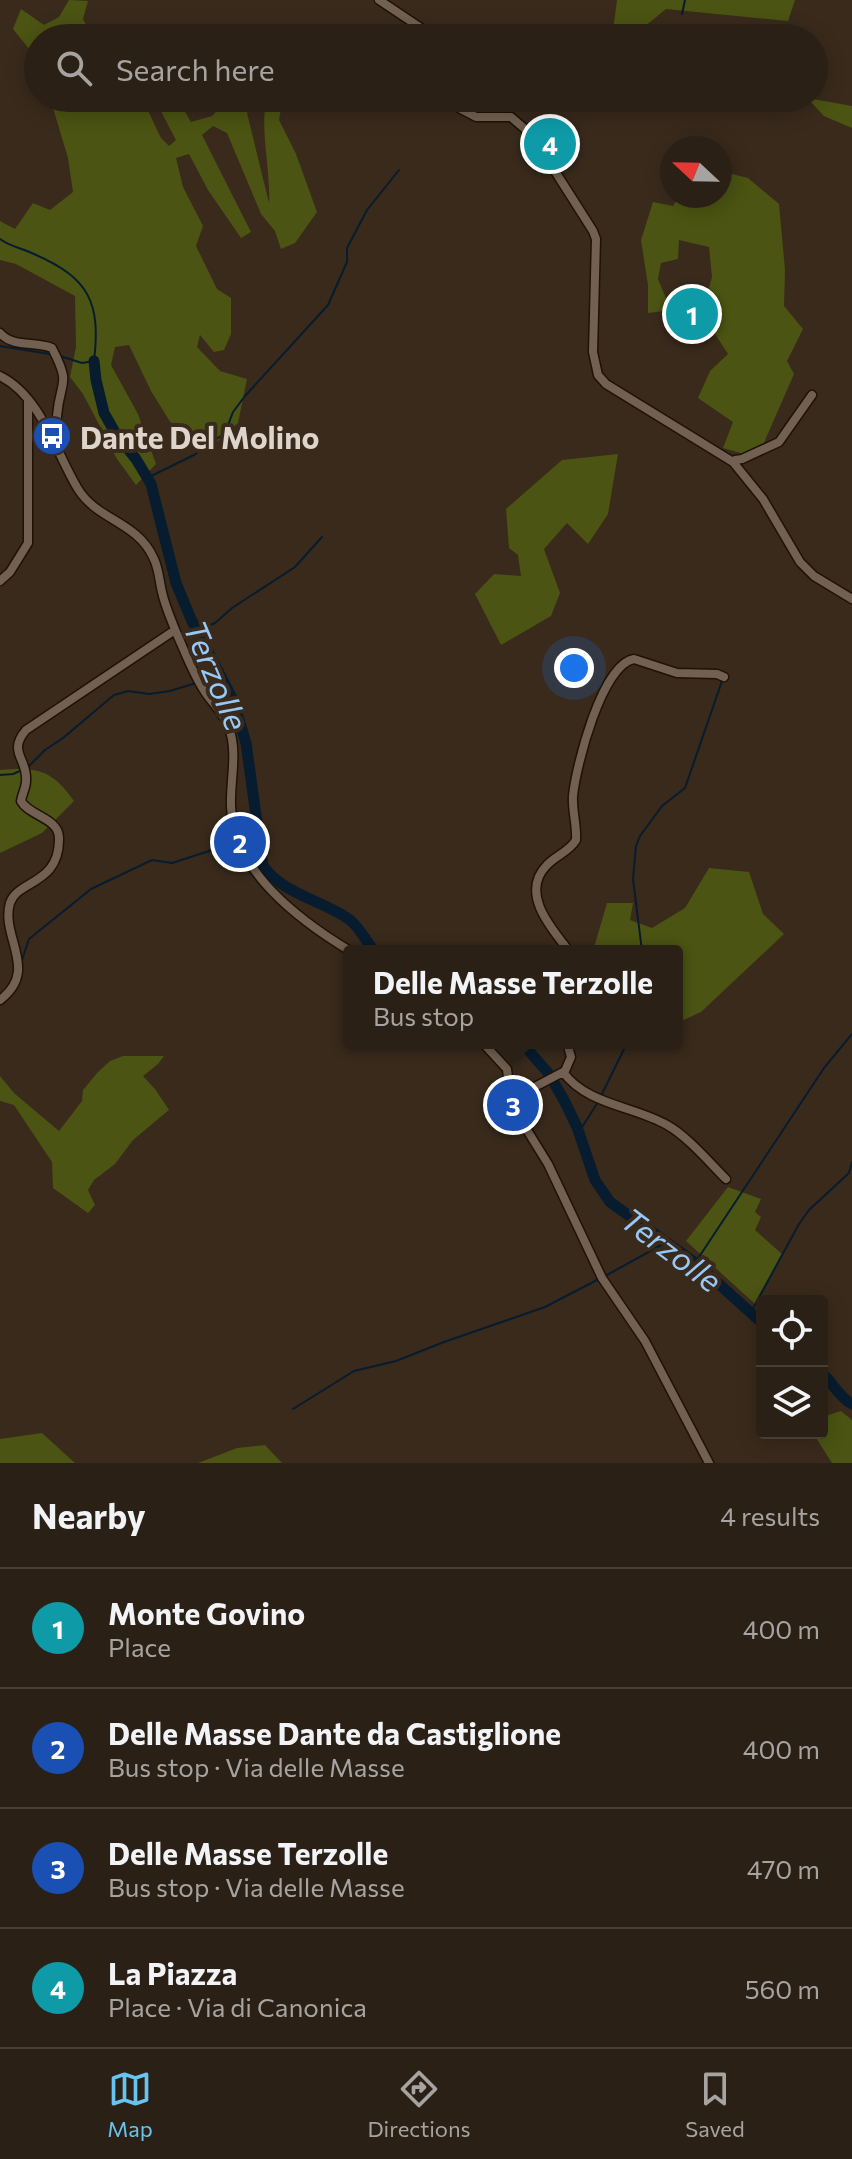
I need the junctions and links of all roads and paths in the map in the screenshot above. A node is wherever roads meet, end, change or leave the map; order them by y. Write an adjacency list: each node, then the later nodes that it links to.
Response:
1 (379, 0): 2 (street)
2 (415, 24)
3 (467, 112): 9 (street)
4 (0, 333): 8 (street)
5 (0, 376): 7 (street)
6 (812, 395): 9 (street)
7 (28, 400): 8 (street); 10 (street)
8 (55, 441): 12 (street)
9 (733, 462): 11 (street)
10 (0, 581)
11 (852, 599)
12 (175, 630): 15 (street); 16 (street)
13 (724, 677): 14 (street)
14 (564, 945)
15 (343, 946)
16 (0, 1000)
17 (489, 1049): 20 (street)
18 (569, 1049): 19 (street)
19 (562, 1073): 20 (street); 21 (street)
20 (510, 1100): 22 (street)
21 (726, 1179)
22 (709, 1463)

